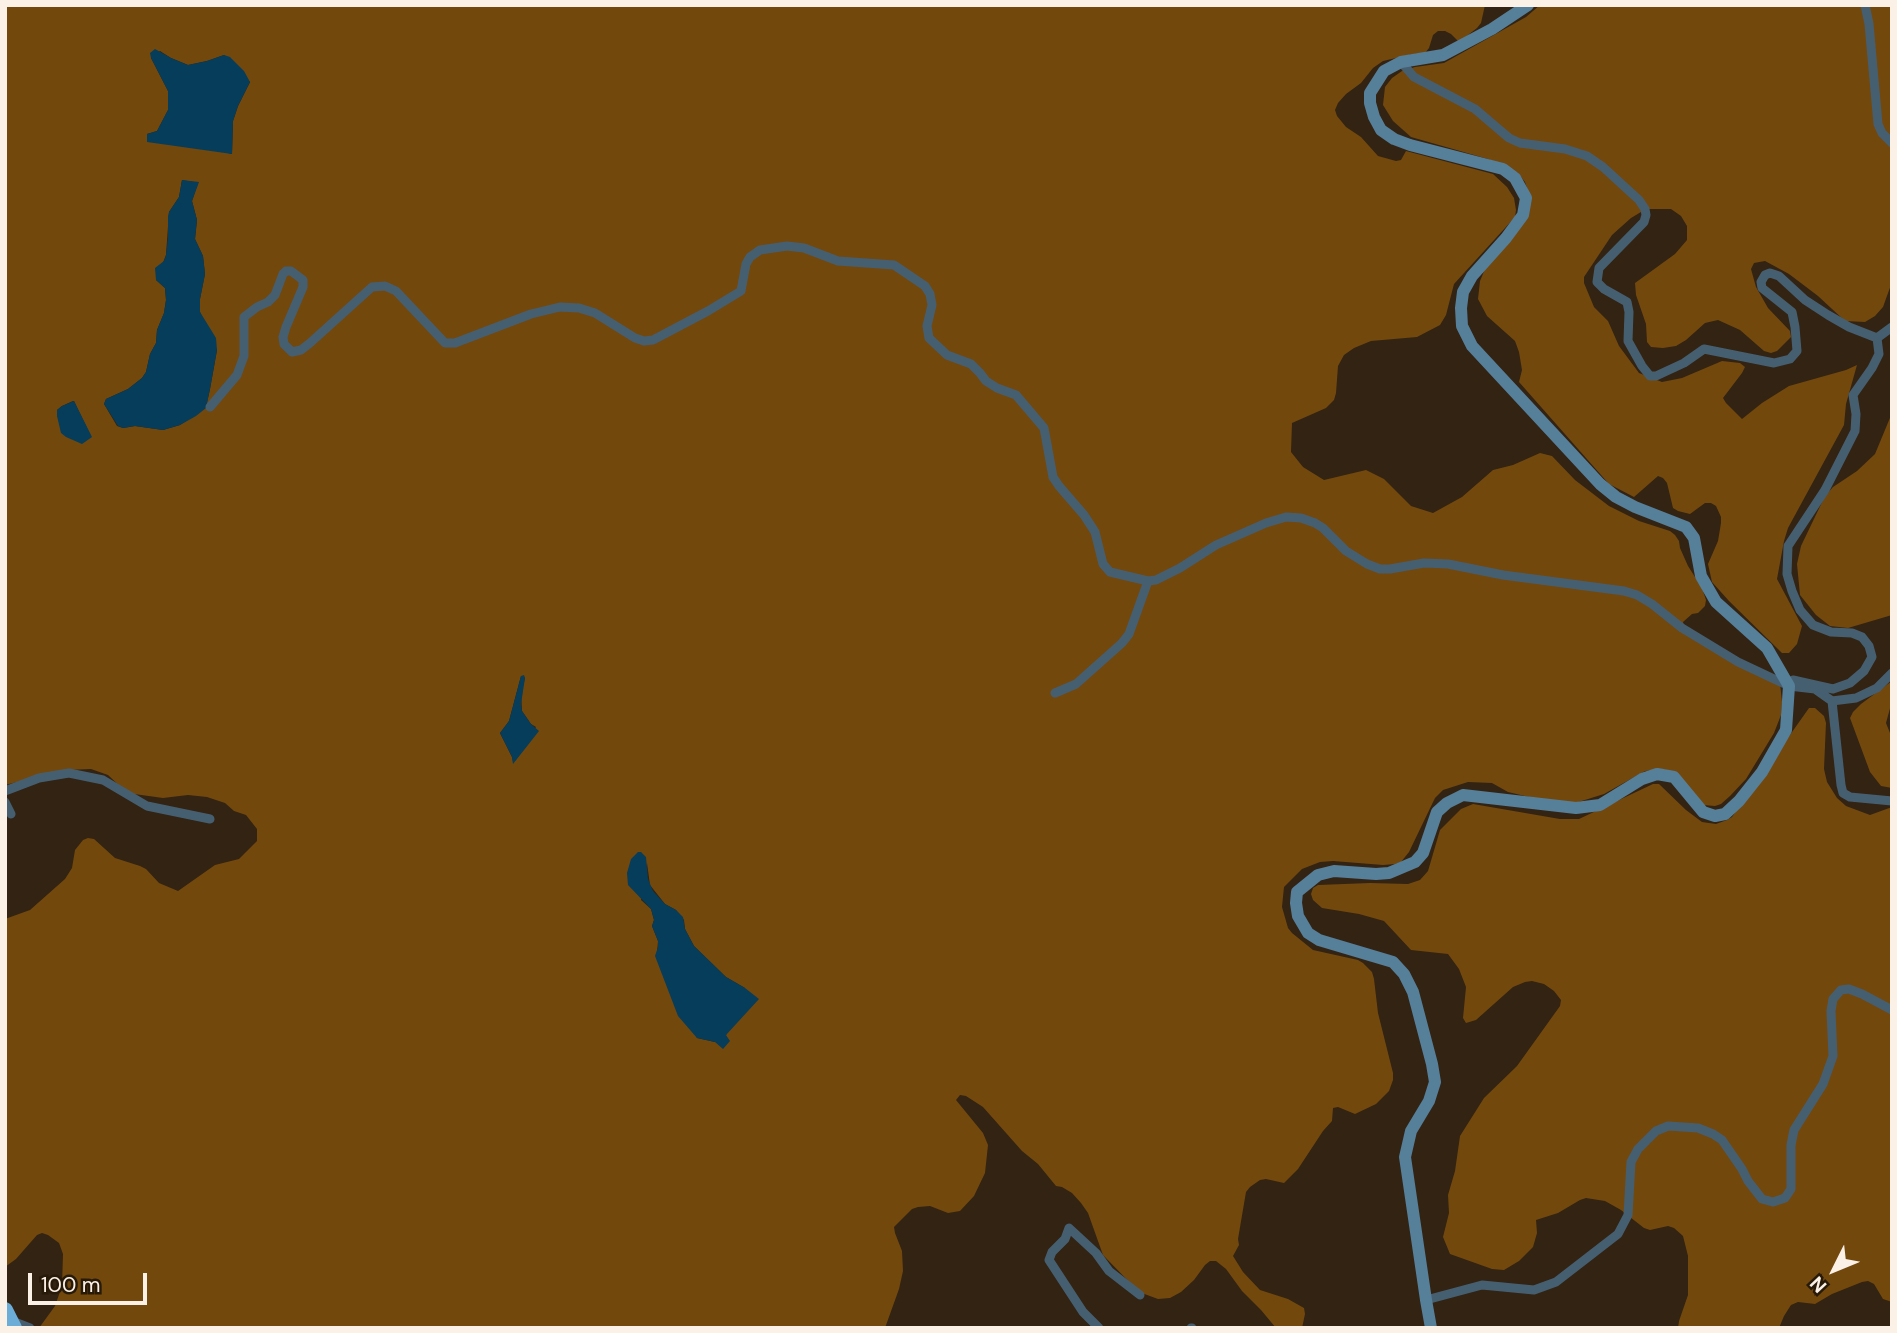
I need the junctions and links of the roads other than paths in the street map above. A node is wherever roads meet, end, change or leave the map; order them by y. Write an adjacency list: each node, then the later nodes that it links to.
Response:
1 (1528, 5): 3 (street)
2 (1865, 5): 4 (street)
3 (1401, 62): 6 (street); 10 (street)
4 (1892, 144)
5 (1892, 327): 6 (street)
6 (1877, 338): 10 (street)
7 (210, 407): 8 (street)
8 (1148, 582): 10 (street); 11 (street)
9 (1892, 673): 12 (street)
10 (1789, 686): 12 (street); 20 (street)
11 (1055, 693)
12 (1832, 701): 14 (street)
13 (5, 791): 17 (street)
14 (1892, 801)
15 (5, 802): 16 (street)
16 (11, 814)
17 (210, 819)
18 (1892, 1010): 20 (street)
19 (1140, 1295): 23 (street)
20 (1426, 1300): 26 (street)
21 (5, 1310): 24 (highway, bridge)
22 (5, 1317): 25 (street)
23 (1096, 1327)
24 (14, 1328)
25 (30, 1328)
26 (1432, 1328)

